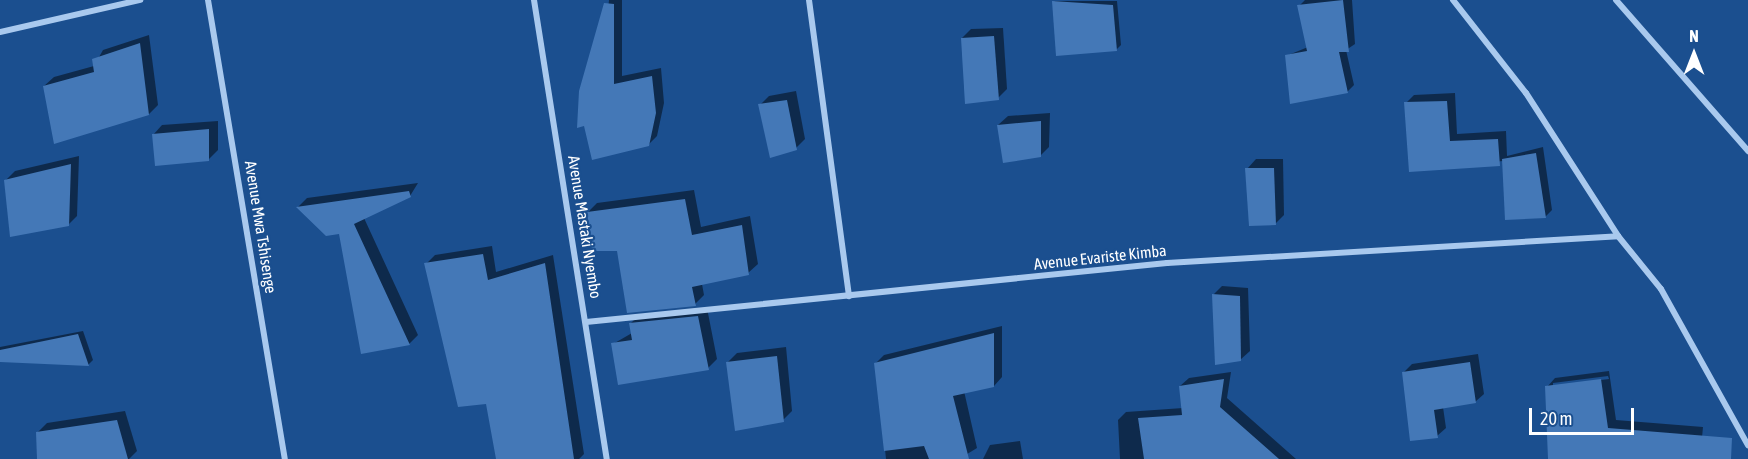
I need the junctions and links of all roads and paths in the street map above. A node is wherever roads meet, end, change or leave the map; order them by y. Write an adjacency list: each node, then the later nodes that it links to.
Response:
1 (140, 0): 7 (street)
2 (208, 0): 13 (street, Avenue Mwa Tshisenge)
3 (534, 0): 11 (street, Avenue Mastaki Nyembo)
4 (809, 0): 10 (street)
5 (1453, 0): 9 (street)
6 (1616, 0): 8 (street)
7 (0, 32)
8 (1748, 152)
9 (1618, 236): 10 (street, Avenue Evariste Kimba); 12 (street)
10 (849, 296): 11 (street, Avenue Evariste Kimba)
11 (586, 322): 14 (street, Avenue Mastaki Nyembo)
12 (1748, 445)
13 (285, 459)
14 (607, 459)

